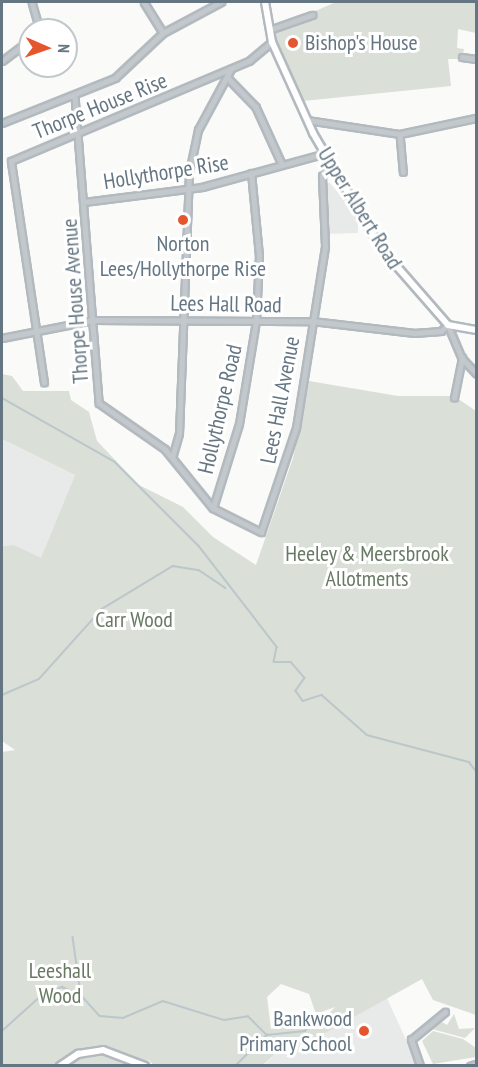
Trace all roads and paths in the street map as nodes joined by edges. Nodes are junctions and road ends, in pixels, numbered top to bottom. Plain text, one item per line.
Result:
1 (32, 2) edge
2 (144, 2) edge
3 (222, 2) edge
4 (265, 2) edge
5 (312, 15) dead end
6 (37, 18) edge
7 (269, 30) junction
8 (163, 33) junction
9 (272, 42) junction
10 (18, 49) edge
11 (462, 57) dead end
12 (477, 59) edge
13 (2, 61) edge
14 (231, 69) junction
15 (229, 79) junction
16 (75, 96) junction
17 (477, 118) edge
18 (307, 120) junction
19 (2, 123) edge
20 (400, 134) junction
21 (80, 135) junction
22 (323, 154) junction
23 (282, 164) junction
24 (330, 167) junction
25 (402, 172) dead end
26 (251, 173) junction
27 (189, 188) junction
28 (84, 202) junction
29 (180, 319) junction
30 (94, 320) junction
31 (256, 321) junction
32 (312, 321) junction
33 (447, 325) junction
34 (477, 330) edge
35 (37, 333) junction
36 (2, 338) edge
37 (462, 358) junction
38 (477, 373) edge
39 (44, 383) dead end
40 (454, 398) dead end
41 (172, 458) junction
42 (213, 508) junction
43 (261, 532) joint
44 (446, 1012) dead end
45 (477, 1064) edge
46 (60, 1065) edge
47 (146, 1065) edge
48 (420, 1065) edge
49 (470, 1065) edge

1 - 6 street
2 - 8 street
3 - 8 street
4 - 7 street, Upper Albert Road
5 - 7 street
7 - 9 street, Upper Albert Road
8 - 16 street
9 - 14 street, Thorpe House Rise
9 - 18 street, Upper Albert Road
10 - 13 street
11 - 12 street
14 - 15 street
14 - 21 street, Thorpe House Rise
15 - 23 street
15 - 27 street
16 - 19 street
16 - 21 street, Thorpe House Avenue
17 - 20 street
18 - 20 street
18 - 22 street, Upper Albert Road
20 - 25 street
21 - 28 street, Thorpe House Avenue
21 - 35 street, Thorpe House Rise
22 - 23 street, Hollythorpe Rise
22 - 24 street, Upper Albert Road
23 - 26 street, Hollythorpe Rise
24 - 32 street, Lees Hall Avenue
24 - 33 street, Upper Albert Road
26 - 27 street, Hollythorpe Rise
26 - 31 street, Hollythorpe Road
27 - 28 street, Hollythorpe Rise
27 - 29 street
28 - 30 street, Thorpe House Avenue
29 - 30 street, Lees Hall Road
29 - 31 street, Lees Hall Road
29 - 41 street
30 - 35 street, Lees Hall Road
30 - 41 street, Thorpe House Avenue
31 - 32 street, Lees Hall Road
31 - 42 street, Hollythorpe Road
32 - 33 street, Lees Hall Road
32 - 43 street, Lees Hall Avenue
33 - 34 street
33 - 37 street
35 - 36 street, Lees Hall Road
35 - 39 street, Thorpe House Rise
37 - 38 street
37 - 40 street
41 - 42 street, Thorpe House Avenue
42 - 43 street, Thorpe House Avenue
44 - 48 street
45 - 49 street
46 - 47 street

